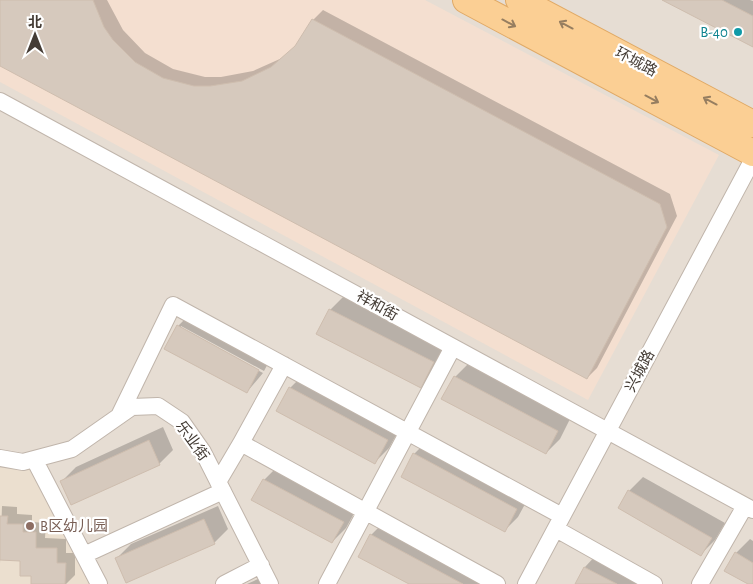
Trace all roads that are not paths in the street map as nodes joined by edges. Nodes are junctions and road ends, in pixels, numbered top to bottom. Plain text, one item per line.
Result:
1 (466, 0) edge
2 (519, 0) edge
3 (0, 101) edge
4 (753, 124) edge
5 (753, 153) edge
6 (753, 159) edge
7 (453, 347) junction
8 (284, 365) junction
9 (118, 416) junction
10 (608, 431) junction
11 (407, 432) junction
12 (241, 443) junction
13 (0, 458) edge
14 (34, 459) junction
15 (220, 486) junction
16 (749, 508) edge
17 (366, 511) junction
18 (559, 522) junction
19 (84, 555) junction
20 (261, 565) junction
21 (98, 584) edge
22 (224, 584) edge
23 (270, 584) edge
24 (327, 584) edge
25 (497, 584) edge
26 (526, 584) edge
27 (654, 584) edge
28 (700, 584) edge

1 -> 5 main road
4 -> 2 main road, 环城路
3 - 7 street, 祥和街
6 - 10 street, 兴城路
7 - 10 street, 祥和街
7 - 11 street
8 - 9 street
8 - 11 street
8 - 12 street
9 - 14 street, 乐业街
9 - 15 street, 乐业街
10 - 16 street, 祥和街
10 - 18 street, 兴城路
11 - 17 street
11 - 18 street
12 - 15 street
12 - 17 street
13 - 14 street, 乐业街
14 - 19 street
15 - 19 street
15 - 20 street, 乐业街
16 - 28 street
17 - 24 street
17 - 25 street
18 - 26 street, 兴城路
18 - 27 street
19 - 21 street
20 - 22 street
20 - 23 street, 乐业街

